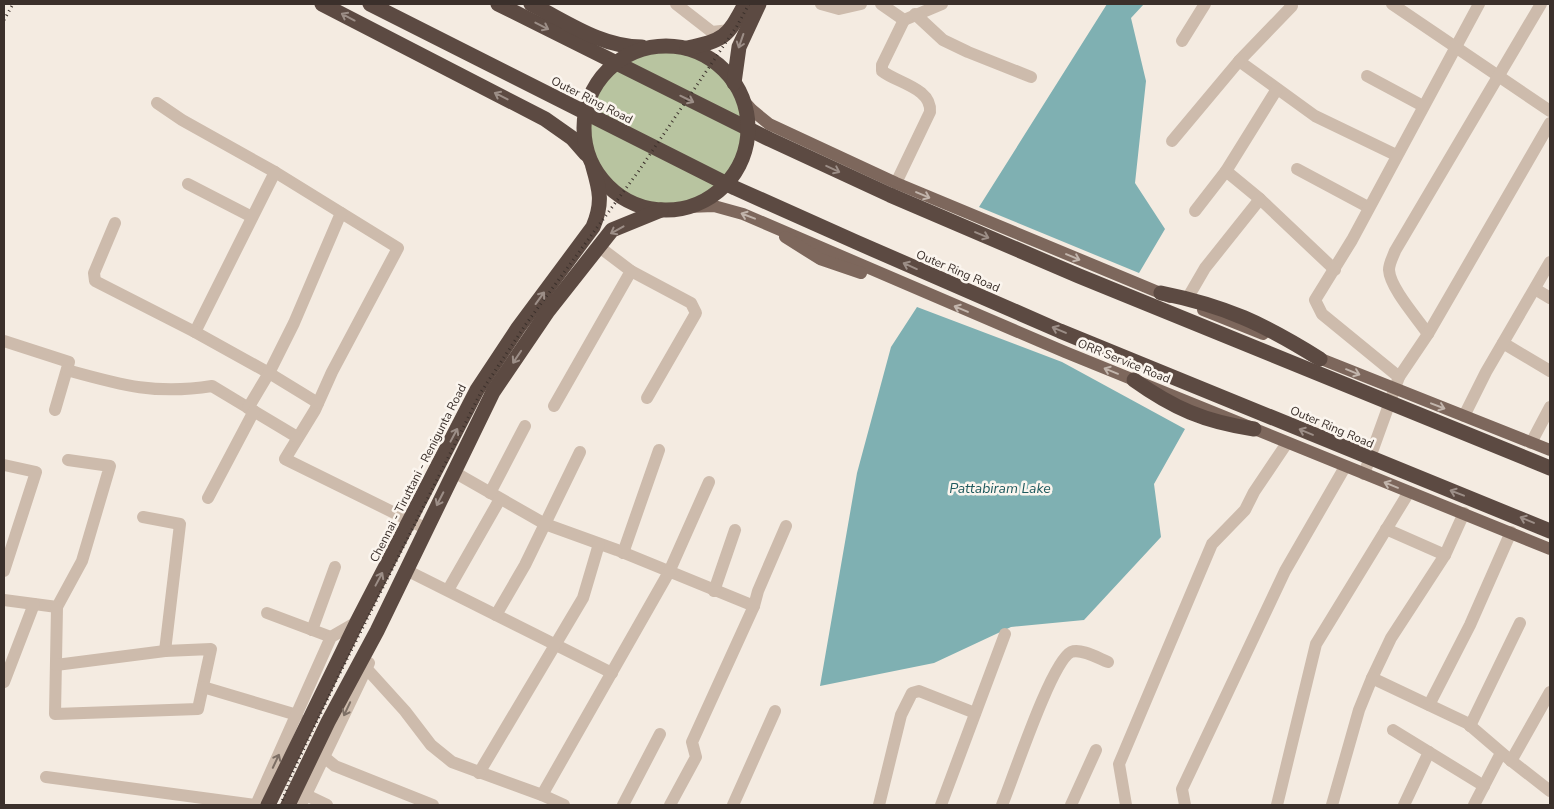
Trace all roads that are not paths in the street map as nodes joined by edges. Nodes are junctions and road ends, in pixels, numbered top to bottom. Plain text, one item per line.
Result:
1 (322, 4) edge
2 (370, 4) edge
3 (498, 4) edge
4 (531, 4) edge
5 (676, 4) edge
6 (745, 4) edge
7 (759, 4) edge
8 (821, 4) edge
9 (861, 4) edge
10 (881, 4) edge
11 (942, 4) edge
12 (1205, 4) edge
13 (1290, 4) edge
14 (1479, 4) edge
15 (1541, 4) edge
16 (1400, 6) edge
17 (910, 17) junction
18 (730, 30) junction
19 (1182, 40) dead end
20 (655, 46) junction
21 (686, 48) junction
22 (1455, 48) junction
23 (1239, 61) junction
24 (1367, 76) dead end
25 (1031, 77) dead end
26 (1498, 77) junction
27 (734, 82) junction
28 (1277, 89) junction
29 (742, 99) junction
30 (157, 103) dead end
31 (1423, 106) junction
32 (1550, 111) edge
33 (1550, 123) edge
34 (1172, 142) dead end
35 (1396, 155) junction
36 (592, 164) junction
37 (1297, 169) dead end
38 (1226, 171) junction
39 (275, 172) junction
40 (188, 184) dead end
41 (896, 184) junction
42 (1260, 199) junction
43 (687, 207) junction
44 (1368, 207) junction
45 (661, 210) junction
46 (1195, 211) dead end
47 (341, 213) junction
48 (252, 217) junction
49 (115, 223) dead end
50 (598, 246) junction
51 (1550, 262) edge
52 (1334, 270) junction
53 (631, 271) junction
54 (1535, 290) junction
55 (1161, 293) junction
56 (1550, 298) edge
57 (1188, 299) junction
58 (195, 332) junction
59 (1428, 334) junction
60 (4, 342) edge
61 (1503, 343) junction
62 (1320, 358) junction
63 (67, 370) junction
64 (1550, 372) edge
65 (269, 374) junction
66 (1134, 380) joint
67 (1396, 383) junction
68 (647, 398) dead end
69 (318, 403) junction
70 (554, 406) dead end
71 (1550, 407) edge
72 (251, 409) junction
73 (55, 410) dead end
74 (1464, 416) junction
75 (525, 426) dead end
76 (1254, 429) joint
77 (297, 438) junction
78 (1287, 443) junction
79 (1532, 443) junction
80 (659, 450) dead end
81 (1550, 450) edge
82 (580, 452) dead end
83 (68, 460) dead end
84 (4, 465) edge
85 (1345, 466) junction
86 (1550, 468) edge
87 (454, 472) junction
88 (1364, 474) junction
89 (709, 482) dead end
90 (1409, 492) junction
91 (495, 496) junction
92 (208, 498) dead end
93 (1464, 514) junction
94 (143, 517) dead end
95 (410, 521) junction
96 (545, 524) junction
97 (786, 526) dead end
98 (425, 528) junction
99 (1386, 529) junction
100 (735, 530) dead end
101 (1550, 531) edge
102 (1511, 532) junction
103 (599, 544) junction
104 (1550, 549) edge
105 (623, 552) junction
106 (1445, 555) junction
107 (335, 567) dead end
108 (406, 570) junction
109 (4, 571) edge
110 (669, 572) junction
111 (448, 590) junction
112 (714, 591) junction
113 (4, 600) edge
114 (34, 604) junction
115 (754, 606) junction
116 (57, 607) junction
117 (267, 613) dead end
118 (496, 615) junction
119 (356, 622) junction
120 (1520, 623) dead end
121 (312, 630) junction
122 (377, 631) junction
123 (1004, 634) dead end
124 (331, 638) junction
125 (556, 645) junction
126 (165, 651) junction
127 (1108, 662) dead end
128 (56, 665) junction
129 (366, 668) junction
130 (612, 673) junction
131 (1372, 678) junction
132 (4, 682) edge
133 (203, 687) junction
134 (1550, 692) edge
135 (1430, 705) junction
136 (775, 711) dead end
137 (975, 713) junction
138 (297, 715) junction
139 (1470, 726) junction
140 (1393, 730) dead end
141 (660, 734) dead end
142 (1096, 750) dead end
143 (1429, 752) junction
144 (324, 757) junction
145 (1506, 757) junction
146 (479, 773) junction
147 (46, 777) dead end
148 (1484, 786) junction
149 (1550, 790) edge
150 (542, 794) junction
151 (304, 800) edge
152 (255, 805) edge
153 (268, 805) edge
154 (288, 805) edge
155 (327, 805) edge
156 (433, 805) edge
157 (564, 805) edge
158 (623, 805) edge
159 (670, 805) edge
160 (733, 805) edge
161 (878, 805) edge
162 (940, 805) edge
163 (1002, 805) edge
164 (1071, 805) edge
165 (1126, 805) edge
166 (1185, 805) edge
167 (1277, 805) edge
168 (1332, 805) edge
169 (1404, 805) edge
170 (1474, 805) edge

36 -> 1 highway
101 -> 2 highway, Outer Ring Road
3 -> 86 highway
4 - 20 highway
5 - 18 street
6 - 18 highway, Chennai - Tiruttani - Renigunta Road
7 -> 27 highway
8 - 9 street
10 - 17 street
11 - 17 street
12 - 19 street
13 - 23 street
14 - 22 street
15 - 26 street
16 - 22 street
17 - 25 street
17 - 41 street
18 - 21 highway, Chennai - Tiruttani - Renigunta Road
20 - 21 highway, Chennai - Tiruttani - Renigunta Road
20 - 36 highway, Chennai - Tiruttani - Renigunta Road
21 - 27 highway, Chennai - Tiruttani - Renigunta Road
22 - 26 street
22 - 31 street
23 - 28 street
23 - 34 street
24 - 31 street
26 - 32 street
26 - 59 street
27 - 29 highway, Chennai - Tiruttani - Renigunta Road
28 - 35 street
28 - 38 street
29 - 41 main road
29 - 43 highway, Chennai - Tiruttani - Renigunta Road
30 - 39 street
31 - 35 street
33 - 59 street
35 - 44 street
36 - 45 highway, Chennai - Tiruttani - Renigunta Road
95 -> 36 highway, Chennai - Tiruttani - Renigunta Road
37 - 44 street
38 - 42 street
38 - 46 street
39 - 47 street
39 - 48 street
40 - 48 street
41 -> 55 main road
42 - 52 street
42 - 57 street
43 - 45 highway, Chennai - Tiruttani - Renigunta Road
66 -> 43 main road, ORR Service Road
44 - 52 street
45 -> 50 highway, Chennai - Tiruttani - Renigunta Road
47 - 65 street
47 - 69 street
48 - 58 street
49 - 58 street
50 - 53 street
50 -> 87 highway, Chennai - Tiruttani - Renigunta Road
51 - 54 street
52 - 67 street
53 - 68 street
53 - 70 street
54 - 56 street
54 - 61 street
55 - 57 highway
55 - 62 main road
57 - 62 highway
58 - 65 street
59 - 67 street
60 - 63 street
61 - 64 street
61 - 74 street
62 -> 67 main road
63 - 72 street
63 - 73 street
65 - 69 street
65 - 72 street
66 - 76 highway
67 -> 74 main road
67 - 88 street
69 - 77 street
71 - 79 street
72 - 77 street
72 - 92 street
74 - 79 main road
75 - 91 street
76 - 78 main road
77 - 95 street
78 - 85 main road
78 - 165 street
79 - 81 main road
80 - 105 street
82 - 96 street
83 - 116 street
84 - 109 street
85 - 88 main road
85 - 166 street
87 - 91 street
87 -> 98 highway, Chennai - Tiruttani - Renigunta Road
90 -> 88 main road
89 - 110 street
90 - 93 main road
90 - 99 street
91 - 96 street
91 - 111 street
93 - 102 main road
93 - 106 street
94 - 126 street
95 - 98 street
119 -> 95 highway, Chennai - Tiruttani - Renigunta Road
96 - 103 street
96 - 118 street
97 - 115 street
98 - 108 highway, Chennai - Tiruttani - Renigunta Road
99 - 106 street
99 - 167 street
100 - 112 street
102 - 104 main road
102 - 135 street
103 - 105 street
103 - 125 street
105 - 110 street
106 - 131 street
107 - 121 street
108 - 111 street
108 - 122 highway, Chennai - Tiruttani - Renigunta Road
110 - 112 street
110 - 130 street
111 - 118 street
112 - 115 street
113 - 114 street
114 - 116 street
114 - 132 street
115 - 159 street
116 - 128 street
117 - 121 street
118 - 125 street
119 - 124 street
119 - 153 highway, Chennai - Tiruttani - Renigunta Road
120 - 139 street
121 - 124 street
122 - 129 street
122 - 154 highway, Chennai - Tiruttani - Renigunta Road
123 - 137 street
124 - 138 street
125 - 130 street
125 - 146 street
126 - 128 street
126 - 133 street
127 - 163 street
128 - 133 street
129 -> 144 street
129 - 146 street
130 - 150 street
131 - 135 street
131 - 168 street
133 - 138 street
134 - 145 street
135 - 139 street
136 - 160 street
137 - 161 street
137 - 162 street
152 -> 138 street
139 - 145 street
140 - 143 street
141 - 158 street
142 - 164 street
143 - 148 street
143 - 169 street
144 - 151 street
144 - 156 street
145 - 148 street
145 - 149 street
146 - 150 street
147 - 152 street
148 - 170 street
150 - 157 street
151 - 155 street

